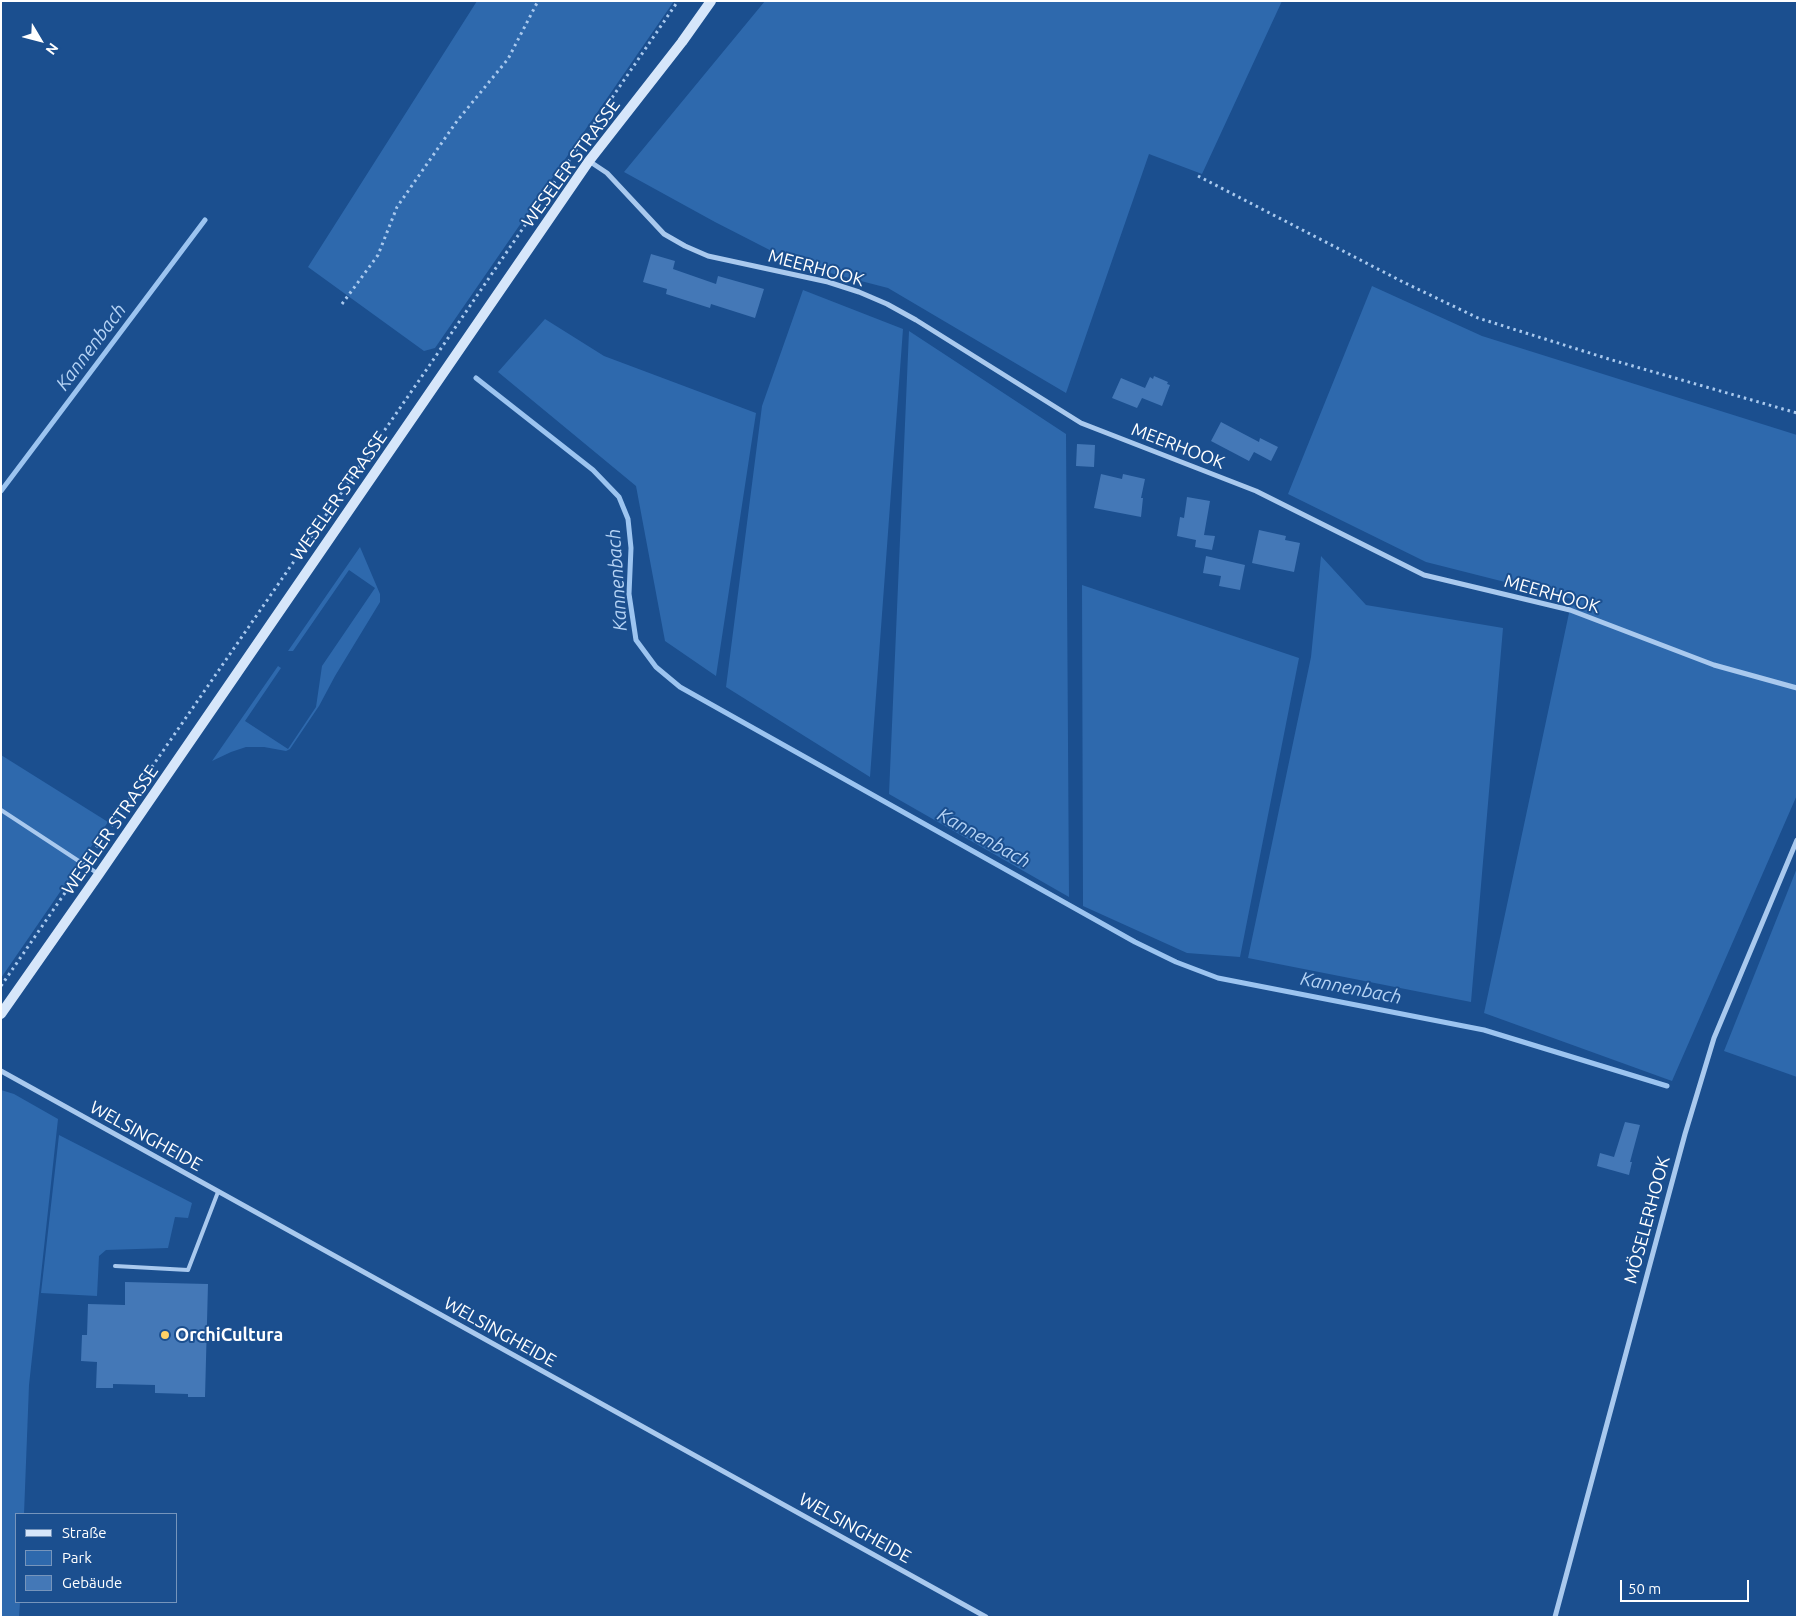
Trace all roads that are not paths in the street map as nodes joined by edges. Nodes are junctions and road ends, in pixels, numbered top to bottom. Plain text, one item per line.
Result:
1 (711, 1) edge
2 (589, 161) junction
3 (1797, 688) edge
4 (1, 810) edge
5 (1797, 840) edge
6 (99, 874) junction
7 (1, 1014) edge
8 (1, 1071) edge
9 (218, 1192) junction
10 (115, 1266) dead end
11 (986, 1617) edge
12 (1555, 1617) edge

1 - 2 main road, WESELER STRASSE
2 - 3 street, MEERHOOK
2 - 6 main road, WESELER STRASSE
4 - 6 lane
5 - 12 street, MÖSELERHOOK
6 - 7 main road, WESELER STRASSE
8 - 9 street, WELSINGHEIDE
9 - 10 lane
9 - 11 street, WELSINGHEIDE

